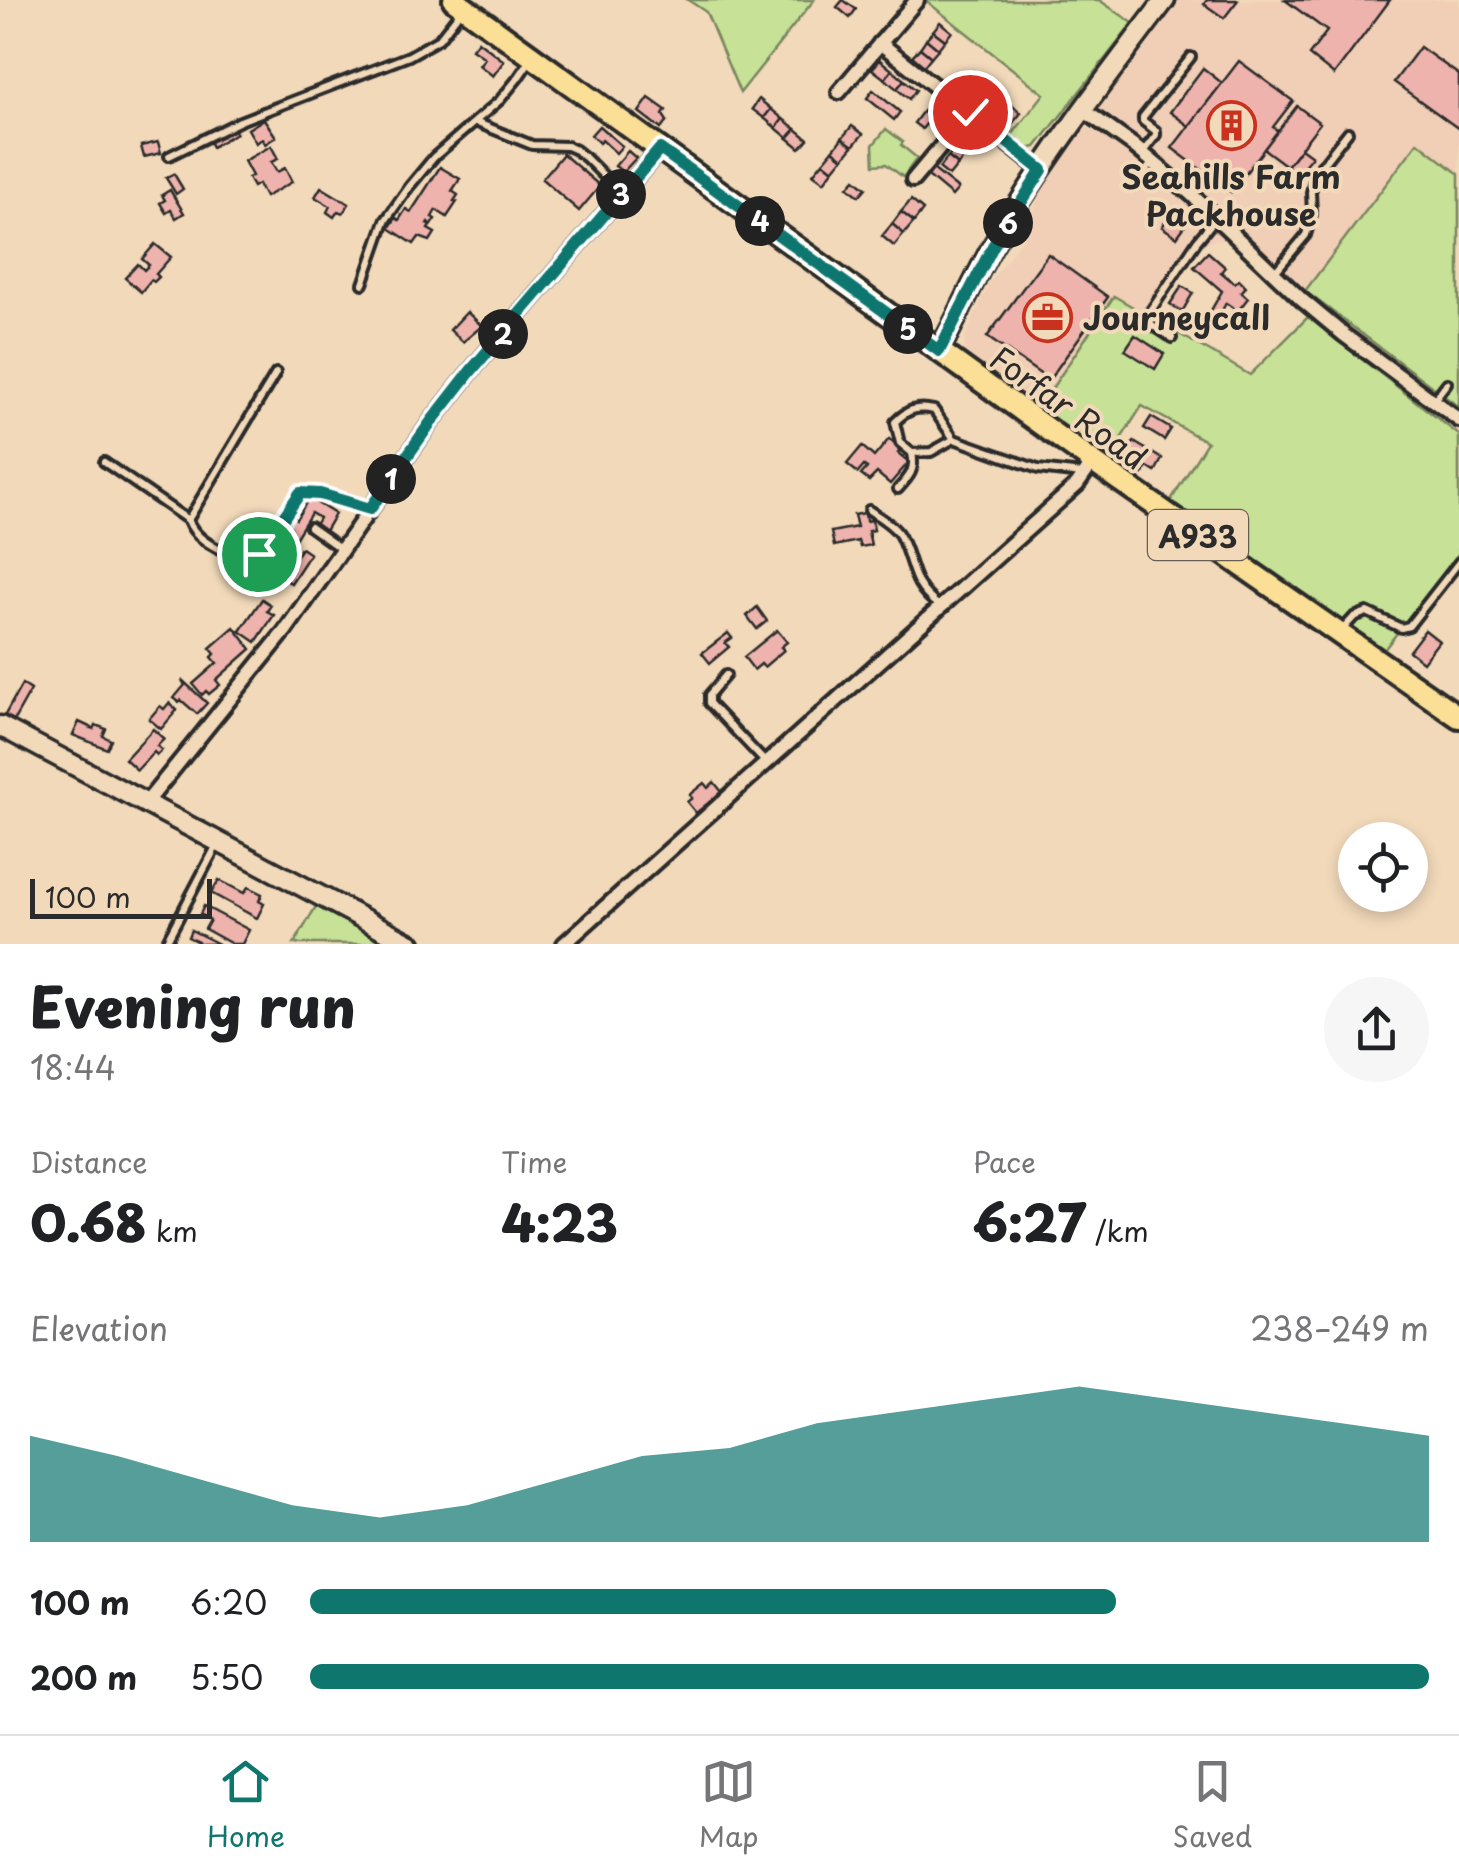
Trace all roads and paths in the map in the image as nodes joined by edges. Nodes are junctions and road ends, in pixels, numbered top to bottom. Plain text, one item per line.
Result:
1 (918, 0) edge
2 (1165, 0) edge
3 (459, 4) edge
4 (880, 42) junction
5 (1192, 57) dead end
6 (532, 58) junction
7 (838, 92) dead end
8 (1082, 109) junction
9 (970, 112) junction
10 (474, 122) junction
11 (1348, 132) dead end
12 (660, 149) junction
13 (169, 156) dead end
14 (1148, 158) junction
15 (1042, 170) junction
16 (913, 180) dead end
17 (1134, 186) dead end
18 (622, 194) junction
19 (1216, 218) junction
20 (1274, 274) junction
21 (363, 284) dead end
22 (1172, 338) dead end
23 (939, 351) junction
24 (276, 373) dead end
25 (1447, 383) dead end
26 (1433, 400) junction
27 (1459, 420) edge
28 (954, 440) junction
29 (912, 453) junction
30 (104, 462) dead end
31 (1088, 468) junction
32 (898, 489) dead end
33 (370, 509) junction
34 (869, 510) dead end
35 (188, 520) junction
36 (310, 527) dead end
37 (342, 550) junction
38 (1459, 562) edge
39 (940, 607) junction
40 (1339, 634) junction
41 (726, 675) dead end
42 (1459, 717) edge
43 (0, 726) edge
44 (766, 764) junction
45 (146, 804) junction
46 (218, 842) junction
47 (166, 944) edge
48 (411, 944) edge
49 (564, 944) edge

1 - 4 street
2 - 8 street
3 - 6 main road, Forfar Road / A933
3 - 13 lane
4 - 7 street
4 - 9 street
5 - 14 lane
6 - 10 lane
6 - 12 main road, Forfar Road / A933
8 - 14 street
8 - 15 street
9 - 15 street
9 - 16 street
10 - 18 lane
10 - 21 lane
11 - 20 lane
12 - 18 street
12 - 23 main road, Forfar Road / A933
14 - 17 lane
14 - 19 street
15 - 23 street
18 - 33 street
19 - 20 street
19 - 22 lane
20 - 26 street
23 - 31 main road, Forfar Road / A933
24 - 35 lane
25 - 26 lane
26 - 27 street
28 - 29 lane
28 - 29 lane
28 - 31 lane
29 - 32 lane
30 - 35 lane
31 - 39 street
31 - 40 main road, Forfar Road / A933
33 - 35 lane
33 - 37 street
34 - 39 lane
36 - 37 lane
37 - 45 street
38 - 40 lane
39 - 44 street
40 - 42 main road, Forfar Road / A933
41 - 44 lane
43 - 45 street
44 - 49 street
45 - 46 street
46 - 47 lane
46 - 48 street

